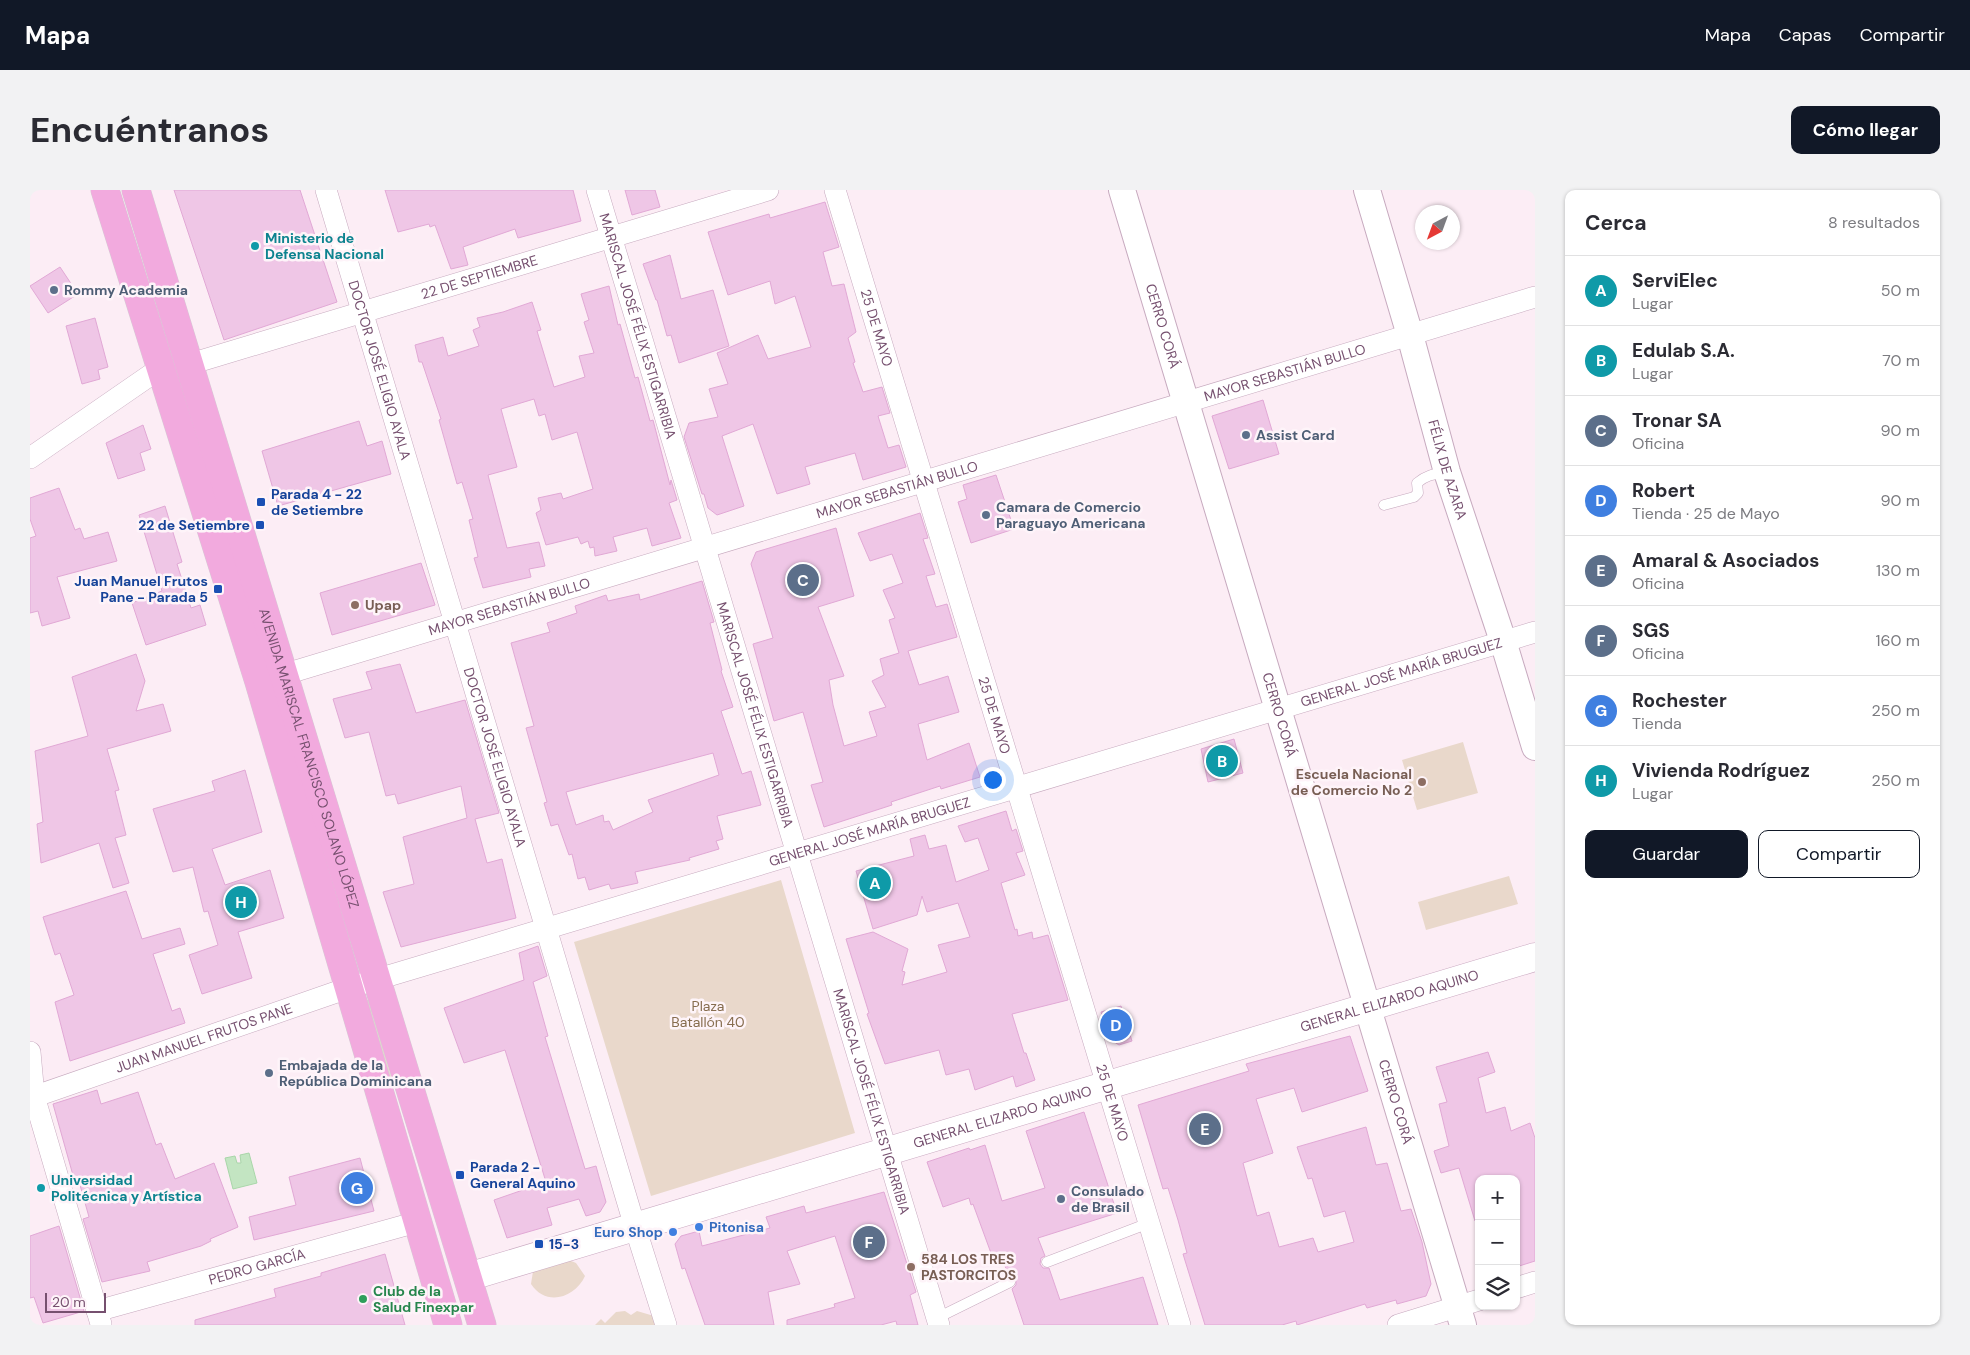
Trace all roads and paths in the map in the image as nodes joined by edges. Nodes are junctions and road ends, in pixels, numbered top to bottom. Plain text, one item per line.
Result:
1 (105, 190) edge
2 (136, 190) edge
3 (326, 190) edge
4 (597, 190) edge
5 (768, 190) edge
6 (835, 190) edge
7 (1122, 190) edge
8 (1367, 190) edge
9 (610, 238) junction
10 (1535, 297) edge
11 (362, 312) junction
12 (1410, 335) junction
13 (190, 364) junction
14 (162, 367) junction
15 (1186, 402) junction
16 (30, 458) edge
17 (1447, 472) junction
18 (924, 482) junction
19 (1384, 505) dead end
20 (705, 548) junction
21 (455, 624) junction
22 (1535, 632) edge
23 (1503, 641) junction
24 (285, 675) junction
25 (259, 682) junction
26 (1278, 709) junction
27 (1535, 747) edge
28 (288, 782) junction
29 (1017, 787) junction
30 (797, 853) junction
31 (546, 929) junction
32 (1535, 957) edge
33 (378, 980) junction
34 (348, 988) junction
35 (1368, 1008) junction
36 (30, 1052) edge
37 (1108, 1086) junction
38 (32, 1097) edge
39 (888, 1152) junction
40 (417, 1222) junction
41 (1149, 1223) junction
42 (635, 1227) junction
43 (1047, 1262) dead end
44 (468, 1277) junction
45 (1010, 1282) dead end
46 (1535, 1282) edge
47 (1520, 1287) edge
48 (1466, 1311) edge
49 (99, 1318) edge
50 (938, 1322) edge
51 (448, 1325) edge
52 (482, 1325) edge
53 (666, 1325) edge
54 (1180, 1325) edge
55 (1398, 1325) edge

1 - 14 highway, AVENIDA MARISCAL FRANCISCO SOLANO LÓPEZ
2 - 13 highway, AVENIDA MARISCAL FRANCISCO SOLANO LÓPEZ
3 - 11 street, DOCTOR JOSÉ ELIGIO AYALA
4 - 9 street, MARISCAL JOSÉ FÉLIX ESTIGARRIBIA
5 - 9 street, 22 DE SEPTIEMBRE
6 - 18 street, 25 DE MAYO
7 - 15 street, CERRO CORÁ
8 - 12 street, FÉLIX DE AZARA
9 - 11 street, 22 DE SEPTIEMBRE
9 - 20 street, MARISCAL JOSÉ FÉLIX ESTIGARRIBIA
10 - 12 street, MAYOR SEBASTIÁN BULLO
11 - 13 street, 22 DE SEPTIEMBRE
11 - 21 street, DOCTOR JOSÉ ELIGIO AYALA
12 - 15 street, MAYOR SEBASTIÁN BULLO
12 - 17 street, FÉLIX DE AZARA
13 - 24 highway, AVENIDA MARISCAL FRANCISCO SOLANO LÓPEZ
14 - 16 street
14 - 25 highway, AVENIDA MARISCAL FRANCISCO SOLANO LÓPEZ
15 - 18 street, MAYOR SEBASTIÁN BULLO
15 - 26 street, CERRO CORÁ
17 - 19 lane
17 - 23 street, FÉLIX DE AZARA
18 - 20 street, MAYOR SEBASTIÁN BULLO
18 - 29 street, 25 DE MAYO
20 - 21 street, MAYOR SEBASTIÁN BULLO
20 - 30 street, MARISCAL JOSÉ FÉLIX ESTIGARRIBIA
21 - 24 street, MAYOR SEBASTIÁN BULLO
21 - 31 street, DOCTOR JOSÉ ELIGIO AYALA
22 - 23 street, GENERAL JOSÉ MARÍA BRUGUEZ
23 - 26 street, GENERAL JOSÉ MARÍA BRUGUEZ
23 - 27 street, FÉLIX DE AZARA
24 - 25 street, MAYOR SEBASTIÁN BULLO
24 - 33 highway, AVENIDA MARISCAL FRANCISCO SOLANO LÓPEZ
25 - 28 highway, AVENIDA MARISCAL FRANCISCO SOLANO LÓPEZ
26 - 29 street, GENERAL JOSÉ MARÍA BRUGUEZ
26 - 35 street, CERRO CORÁ
28 - 33 highway
28 - 34 highway, AVENIDA MARISCAL FRANCISCO SOLANO LÓPEZ
29 - 30 street, GENERAL JOSÉ MARÍA BRUGUEZ
29 - 37 street, 25 DE MAYO
30 - 31 street, GENERAL JOSÉ MARÍA BRUGUEZ
30 - 39 street, MARISCAL JOSÉ FÉLIX ESTIGARRIBIA
31 - 33 street, GENERAL JOSÉ MARÍA BRUGUEZ
31 - 42 street, DOCTOR JOSÉ ELIGIO AYALA
32 - 35 main road, GENERAL ELIZARDO AQUINO
33 - 34 street, JUAN MANUEL FRUTOS PANE
33 - 44 highway, AVENIDA MARISCAL FRANCISCO SOLANO LÓPEZ
34 - 38 street, JUAN MANUEL FRUTOS PANE
34 - 40 highway, AVENIDA MARISCAL FRANCISCO SOLANO LÓPEZ
35 - 37 main road, GENERAL ELIZARDO AQUINO
35 - 48 street, CERRO CORÁ
36 - 38 street
37 - 39 main road, GENERAL ELIZARDO AQUINO
37 - 41 street, 25 DE MAYO
38 - 49 street
39 - 42 main road, GENERAL ELIZARDO AQUINO
39 - 50 street, MARISCAL JOSÉ FÉLIX ESTIGARRIBIA
40 - 49 street, PEDRO GARCÍA
40 - 51 highway, AVENIDA MARISCAL FRANCISCO SOLANO LÓPEZ
41 - 43 lane
41 - 54 street, 25 DE MAYO
42 - 44 main road, GENERAL ELIZARDO AQUINO
42 - 53 street, DOCTOR JOSÉ ELIGIO AYALA
44 - 52 highway, AVENIDA MARISCAL FRANCISCO SOLANO LÓPEZ
45 - 50 lane
46 - 47 street
48 - 55 street

